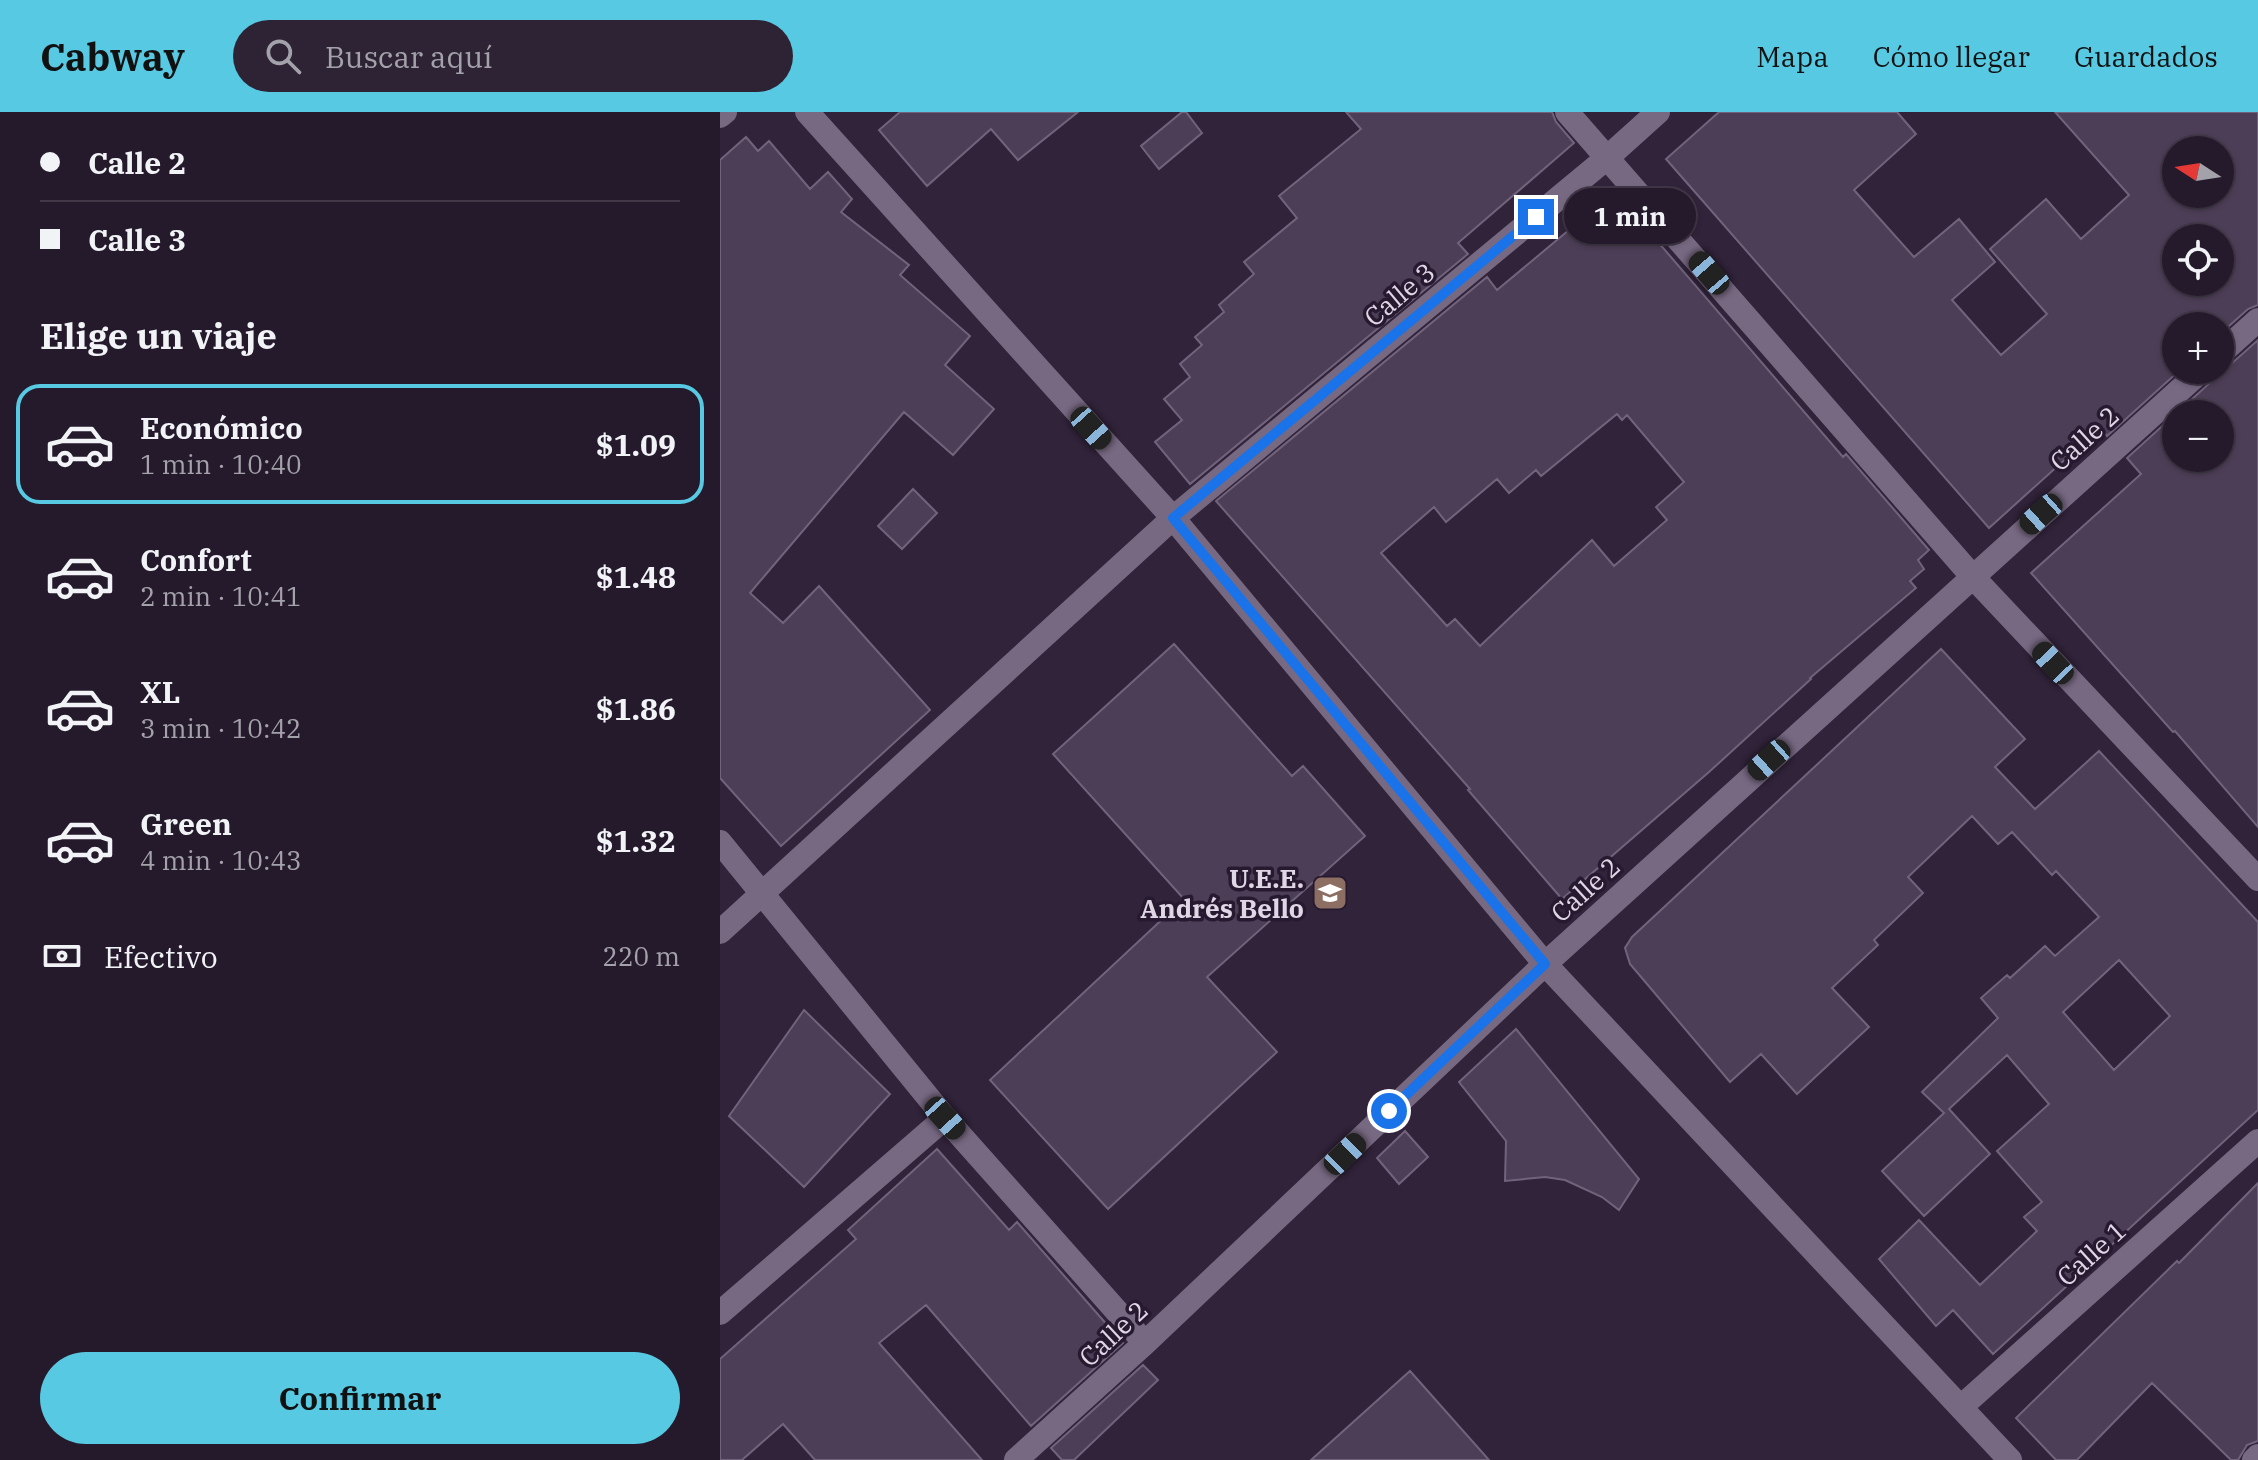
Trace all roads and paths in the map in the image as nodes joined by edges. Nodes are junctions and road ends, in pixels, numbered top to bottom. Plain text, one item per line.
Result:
1 (725, 112) edge
2 (807, 112) edge
3 (1567, 112) edge
4 (1658, 112) edge
5 (720, 116) edge
6 (1608, 157) junction
7 (2258, 320) edge
8 (2234, 341) edge
9 (2186, 384) edge
10 (1173, 518) junction
11 (1972, 576) junction
12 (720, 842) edge
13 (2258, 879) edge
14 (764, 894) junction
15 (720, 932) edge
16 (1545, 964) junction
17 (945, 1118) junction
18 (2258, 1141) edge
19 (720, 1313) edge
20 (1145, 1343) junction
21 (1962, 1406) junction
22 (1016, 1460) edge
23 (2010, 1460) edge

1 - 5 street
2 - 10 street
3 - 6 street
4 - 6 street, Calle 3
6 - 10 street, Calle 3
6 - 11 street
7 - 8 street
9 - 11 street, Calle 2
10 - 14 street, Calle 3
10 - 16 street
11 - 13 street
11 - 16 street, Calle 2
12 - 14 street
14 - 15 street, Calle 3
14 - 17 street
16 - 20 street, Calle 2
16 - 21 street
17 - 19 street
17 - 20 street
18 - 21 street, Calle 1
20 - 22 street, Calle 2
21 - 23 street

